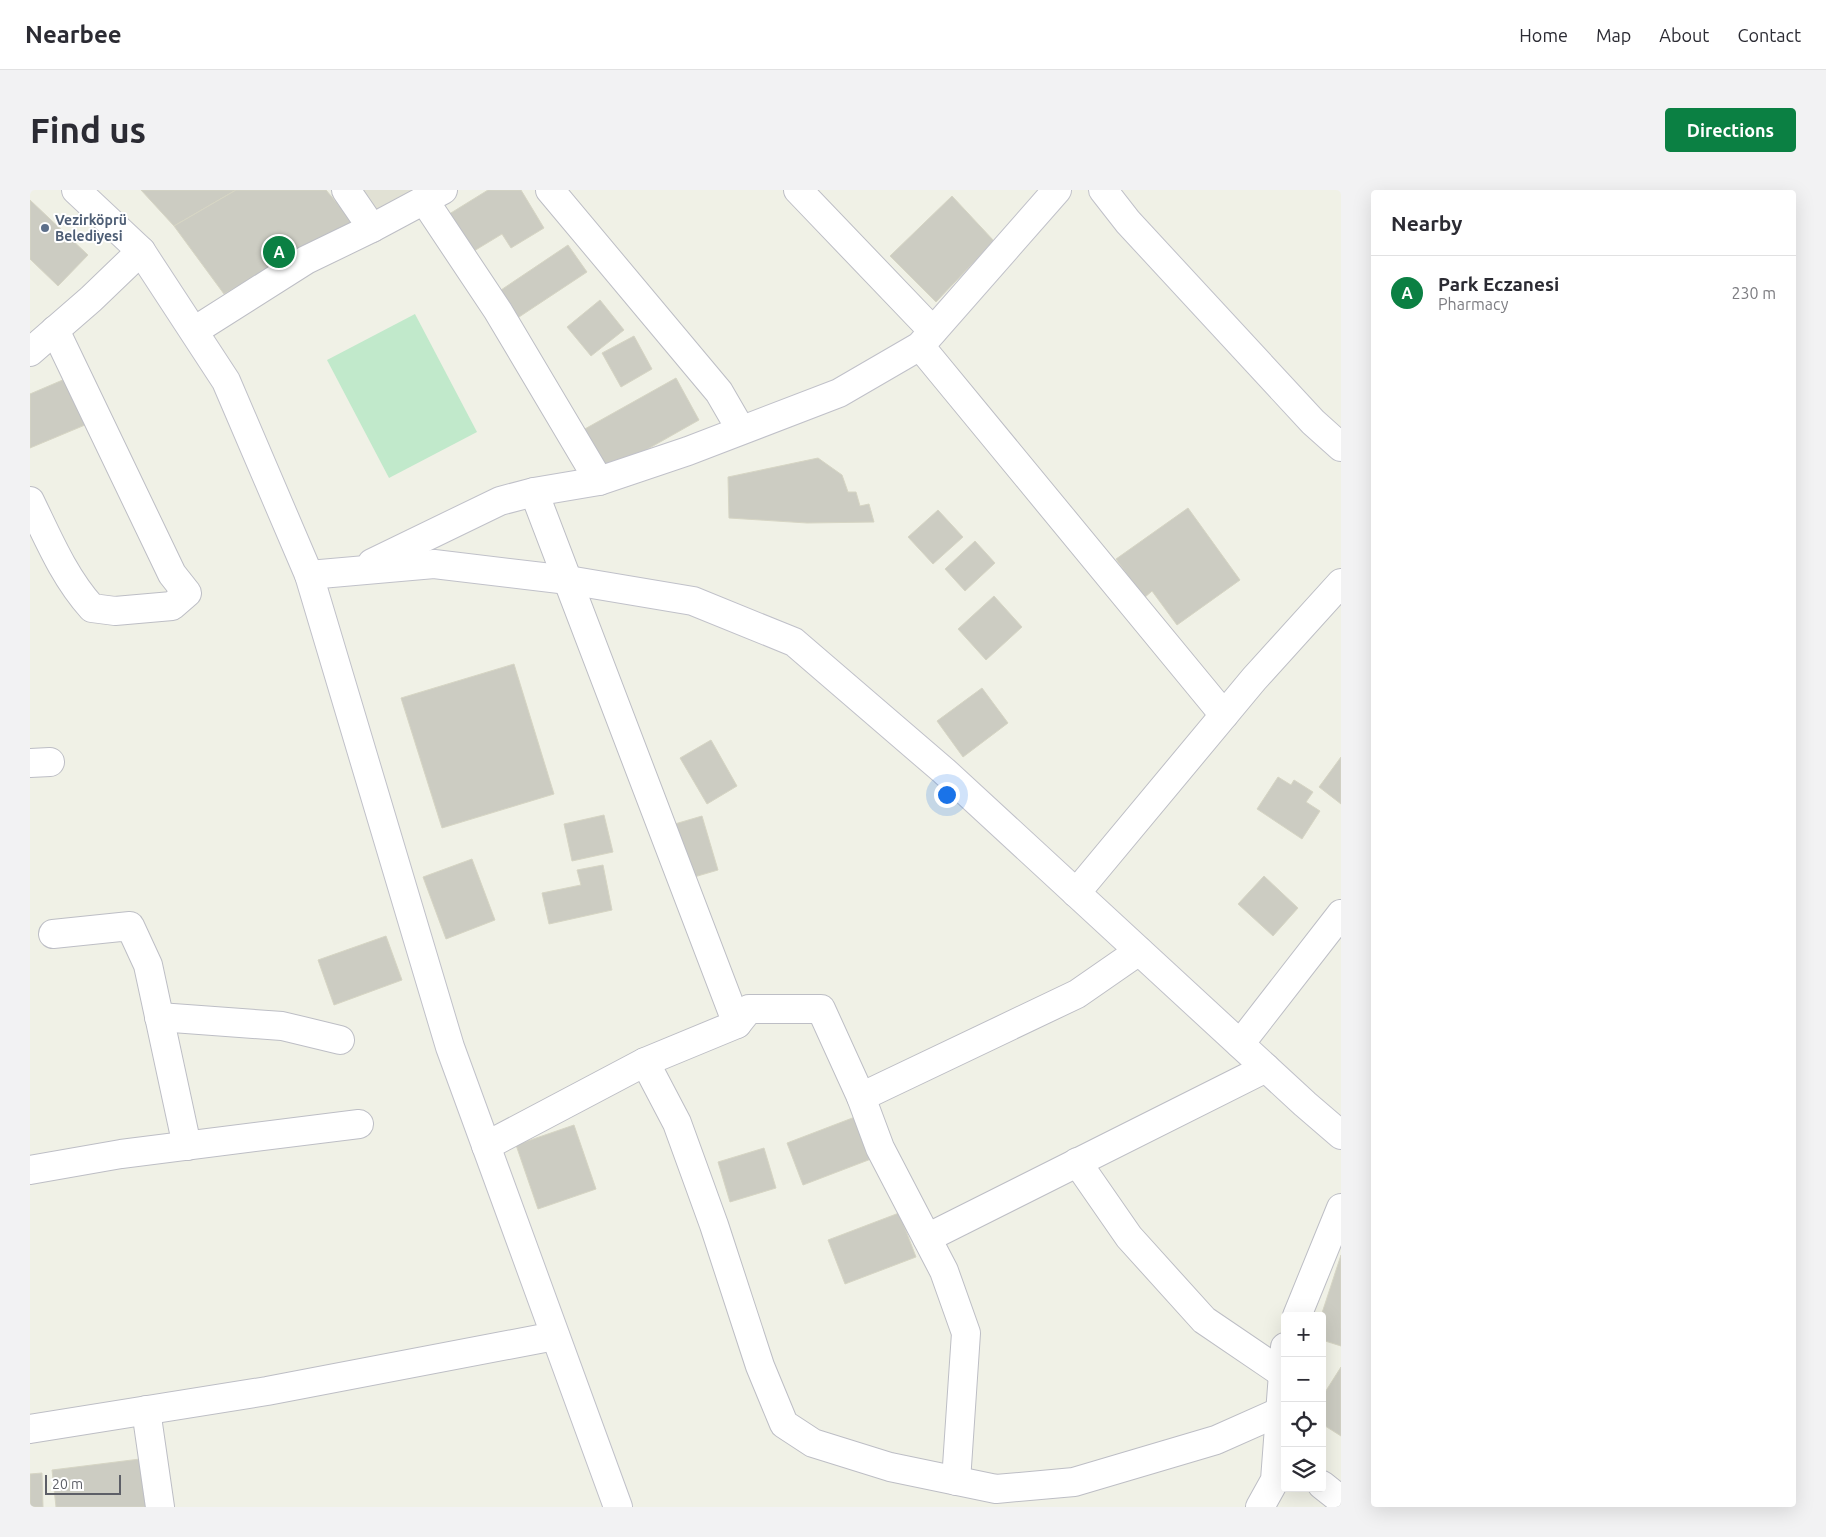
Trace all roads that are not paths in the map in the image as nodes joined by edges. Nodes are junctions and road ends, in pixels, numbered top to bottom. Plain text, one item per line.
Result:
1 (76, 190) edge
2 (346, 190) edge
3 (550, 190) edge
4 (798, 190) edge
5 (1057, 190) edge
6 (1103, 190) edge
7 (434, 195) edge
8 (372, 228) junction
9 (141, 251) junction
10 (56, 330) junction
11 (194, 331) junction
12 (926, 338) junction
13 (30, 352) edge
14 (741, 430) junction
15 (1341, 447) edge
16 (599, 481) junction
17 (534, 492) junction
18 (30, 501) edge
19 (356, 571) junction
20 (309, 575) junction
21 (568, 580) junction
22 (1341, 583) edge
23 (1224, 715) junction
24 (1076, 892) junction
25 (1341, 914) edge
26 (53, 934) dead end
27 (1139, 951) junction
28 (159, 1017) junction
29 (737, 1024) junction
30 (340, 1040) dead end
31 (1240, 1044) junction
32 (645, 1062) junction
33 (1266, 1068) junction
34 (861, 1097) junction
35 (359, 1124) dead end
36 (1341, 1135) edge
37 (188, 1146) junction
38 (486, 1146) junction
39 (1077, 1162) junction
40 (30, 1170) edge
41 (1341, 1208) edge
42 (927, 1238) junction
43 (1299, 1312) edge
44 (555, 1336) junction
45 (1281, 1359) edge
46 (1281, 1386) edge
47 (146, 1410) junction
48 (1279, 1412) junction
49 (30, 1429) edge
50 (1281, 1451) edge
51 (956, 1481) junction
52 (1326, 1488) edge
53 (1341, 1500) edge
54 (160, 1507) edge
55 (618, 1507) edge
56 (1260, 1507) edge

1 - 9 street
2 - 8 street
3 - 14 street
4 - 12 street
5 - 12 street
6 - 15 street
7 - 8 street
7 - 16 street
8 - 11 street
9 - 10 street
9 - 11 street
10 - 13 street
10 - 18 street
11 - 20 street
12 - 14 street
12 - 23 street
14 - 16 street
16 - 17 street
17 - 19 street
17 - 21 street
19 - 20 street
19 - 21 street
20 - 38 street
21 - 24 street
21 - 29 street
22 - 23 street
23 - 24 street
24 - 27 street
25 - 31 street
26 - 28 street
27 - 31 street
27 - 34 street
28 - 30 street
28 - 37 street
29 - 32 street
29 - 34 street
31 - 33 street
32 - 38 street
32 - 51 street
33 - 36 street
33 - 39 street
34 - 42 street
35 - 37 street
37 - 40 street
38 - 44 street
39 - 42 street
39 - 45 street
41 - 43 street
42 - 51 street
44 - 47 street
44 - 55 street
46 - 48 street
47 - 49 street
47 - 54 street
48 - 50 street
48 - 51 street
50 - 56 street
52 - 53 street

